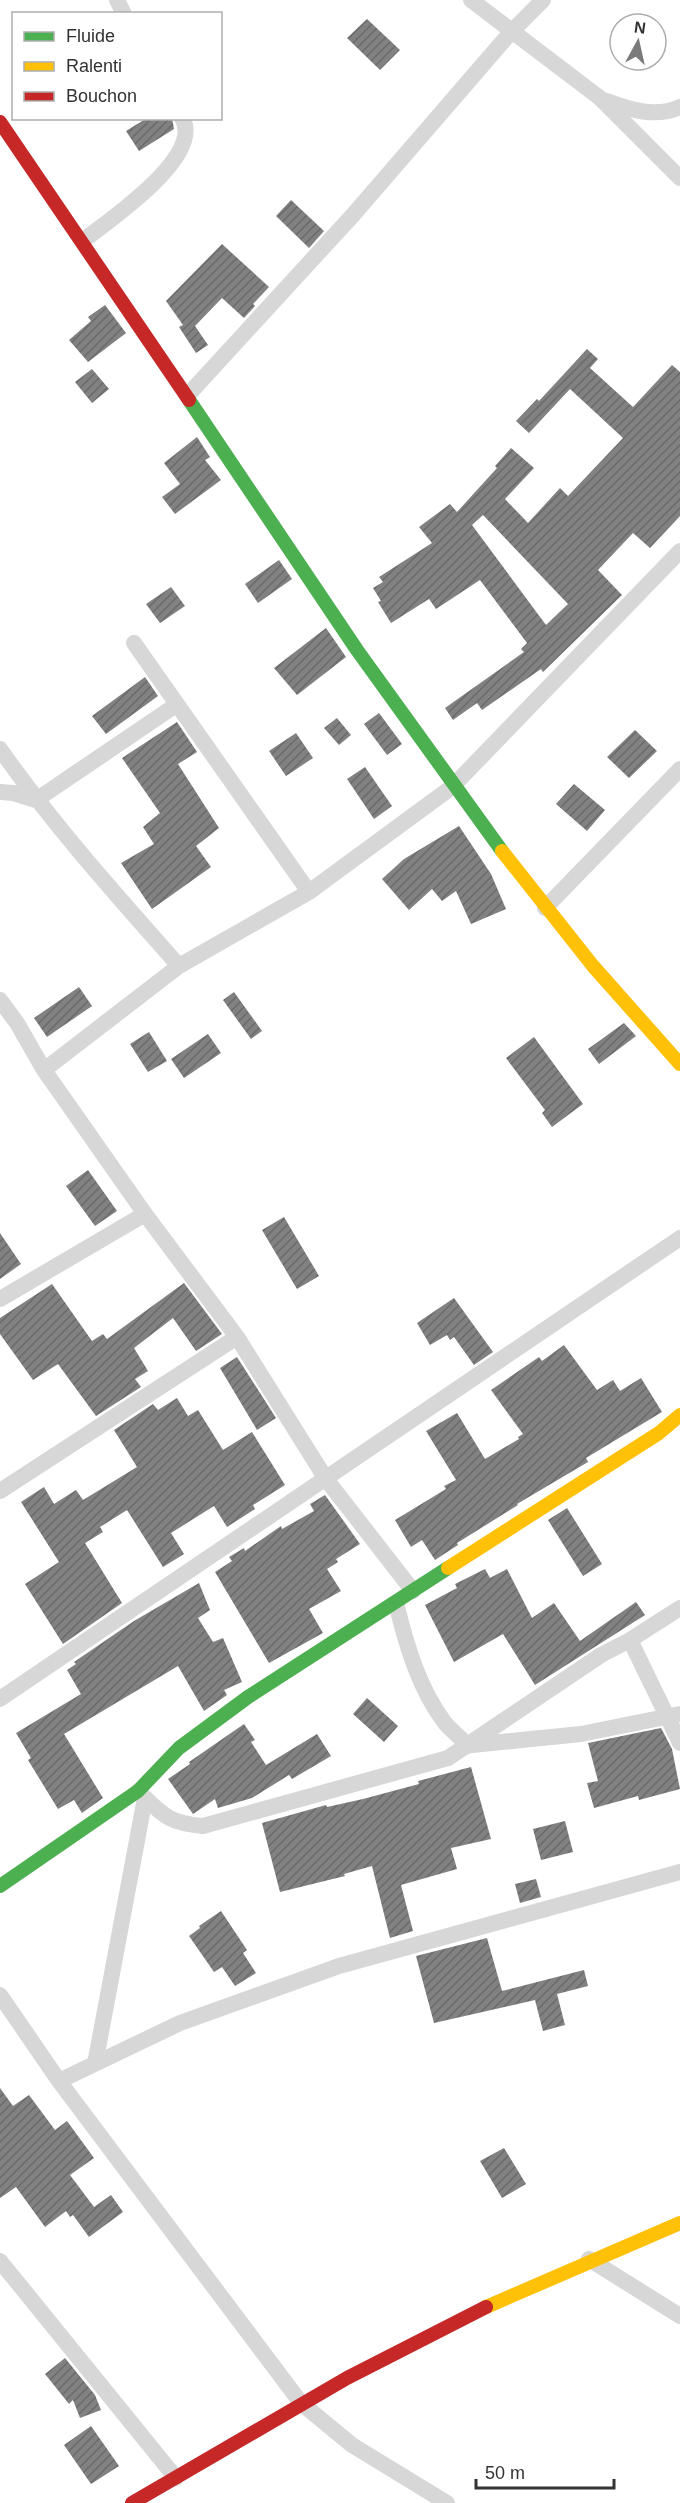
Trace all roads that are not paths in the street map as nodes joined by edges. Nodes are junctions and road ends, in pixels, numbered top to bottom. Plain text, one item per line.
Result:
1 (471, 0) edge
2 (543, 0) edge
3 (511, 32) junction
4 (600, 98) junction
5 (680, 106) edge
6 (183, 120) edge
7 (0, 122) edge
8 (680, 178) edge
9 (84, 240) junction
10 (187, 396) junction
11 (680, 551) edge
12 (134, 644) dead end
13 (176, 705) junction
14 (0, 749) edge
15 (680, 769) edge
16 (452, 787) junction
17 (0, 792) edge
18 (36, 800) junction
19 (309, 892) junction
20 (545, 908) junction
21 (179, 966) junction
22 (0, 1000) edge
23 (680, 1064) edge
24 (44, 1070) junction
25 (145, 1214) junction
26 (680, 1238) edge
27 (0, 1299) edge
28 (237, 1337) junction
29 (680, 1415) edge
30 (326, 1479) junction
31 (0, 1491) edge
32 (413, 1591) junction
33 (396, 1603) junction
34 (680, 1608) edge
35 (630, 1640) junction
36 (0, 1699) edge
37 (674, 1715) edge
38 (680, 1743) edge
39 (468, 1746) junction
40 (141, 1795) junction
41 (680, 1872) edge
42 (0, 1886) edge
43 (0, 1995) edge
44 (95, 2064) junction
45 (59, 2081) junction
46 (680, 2223) edge
47 (589, 2259) junction
48 (0, 2261) edge
49 (680, 2316) edge
50 (301, 2403) junction
51 (176, 2478) junction
52 (132, 2503) edge
53 (447, 2503) edge

1 - 3 street
2 - 3 street
3 - 4 street
3 - 10 street
4 - 5 street
4 - 8 street
6 - 9 street
7 - 9 street
9 - 10 street
10 - 16 street
11 - 16 street
12 - 13 street
13 - 18 street
13 - 19 street
14 - 18 street
15 - 20 street
16 - 19 street
16 - 20 street
17 - 18 street
18 - 21 street
19 - 21 street
20 - 23 street
21 - 24 street
22 - 24 street
24 - 25 street
25 - 27 street
25 - 28 street
26 - 30 street
28 - 30 street
28 - 31 street
29 - 32 street
30 - 32 street
30 - 36 street
32 - 33 street
33 - 39 street
33 - 40 street
34 - 35 street
35 - 37 street
35 - 39 street
37 - 38 street
37 - 39 street
39 - 40 street
40 - 42 street
40 - 44 street
41 - 44 street
43 - 45 street
44 - 45 street
45 - 50 street
46 - 47 street
47 - 49 street
47 - 50 street
48 - 51 street
50 - 51 street
50 - 53 street
51 - 52 street

